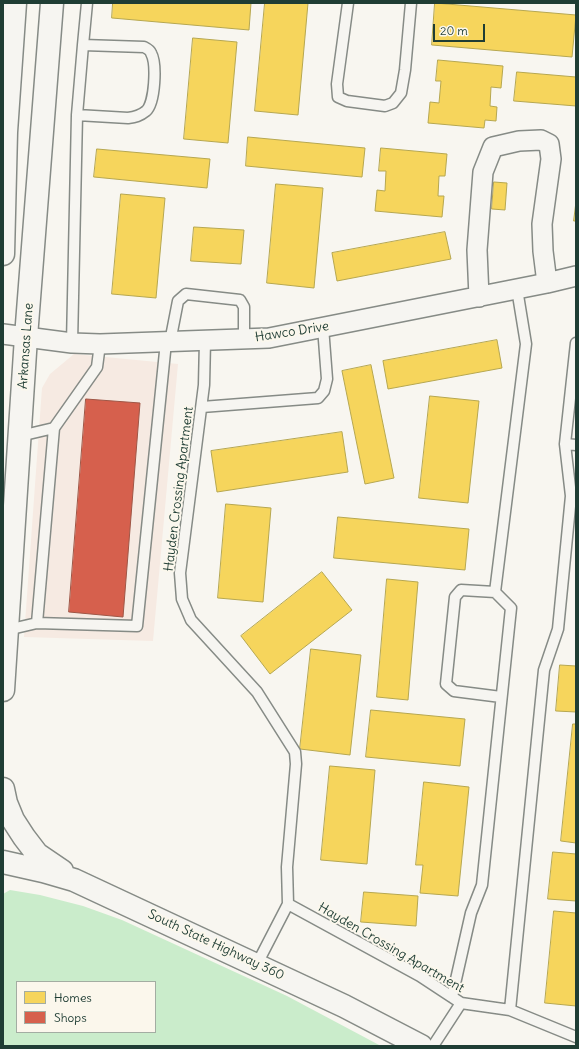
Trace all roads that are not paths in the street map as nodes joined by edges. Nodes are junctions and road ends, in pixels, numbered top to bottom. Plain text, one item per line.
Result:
1 (15, 3) edge
2 (52, 3) edge
3 (88, 3) edge
4 (348, 3) edge
5 (411, 3) edge
6 (83, 45) junction
7 (77, 115) junction
8 (4, 132) edge
9 (3, 254) edge
10 (576, 276) edge
11 (547, 284) junction
12 (517, 289) junction
13 (478, 297) junction
14 (323, 327) junction
15 (3, 334) edge
16 (26, 337) junction
17 (244, 339) junction
18 (205, 341) junction
19 (168, 342) junction
20 (72, 343) junction
21 (576, 343) edge
22 (100, 344) junction
23 (574, 387) edge
24 (202, 408) junction
25 (54, 428) junction
26 (20, 436) junction
27 (565, 444) junction
28 (576, 445) edge
29 (496, 592) junction
30 (37, 622) junction
31 (7, 630) junction
32 (3, 690) edge
33 (501, 697) junction
34 (3, 789) edge
35 (3, 862) edge
36 (74, 880) junction
37 (288, 904) junction
38 (257, 964) junction
39 (452, 997) junction
40 (461, 1003) junction
41 (510, 1010) junction
42 (576, 1037) edge
43 (421, 1046) edge
44 (433, 1046) edge

1 - 8 main road
2 - 16 main road, Arkansas Lane
3 - 6 lane
4 - 5 lane
6 - 7 lane
6 - 7 lane
7 - 20 lane
8 - 9 main road
10 - 11 street, Hawco Drive
11 - 12 street, Hawco Drive
11 - 13 street
12 - 13 street, Hawco Drive
12 - 29 lane
13 - 14 street, Hawco Drive
14 - 17 street, Hawco Drive
14 - 24 lane
15 - 16 street, Hawco Drive
16 - 20 street, Hawco Drive
16 - 26 main road, Arkansas Lane
17 - 18 street, Hawco Drive
17 - 19 lane
18 - 19 street, Hawco Drive
18 - 24 lane, Hayden Crossing Apartment
19 - 22 street, Hawco Drive
19 - 30 lane
20 - 22 street, Hawco Drive
21 - 23 lane
22 - 25 lane
23 - 27 lane
24 - 37 lane, Hayden Crossing Apartment
25 - 26 lane
25 - 30 lane
26 - 31 main road, Arkansas Lane
27 - 28 lane
27 - 41 lane
29 - 33 lane
29 - 33 lane
30 - 31 lane
31 - 32 main road, Arkansas Lane
33 - 39 lane
34 - 36 main road
35 - 36 main road, South State Highway 360
36 - 38 main road, South State Highway 360
37 - 38 lane
37 - 39 lane, Hayden Crossing Apartment
38 - 43 main road, South State Highway 360
39 - 40 lane, Hayden Crossing Apartment
40 - 41 lane, Hayden Crossing Apartment
40 - 44 lane
41 - 42 lane, Hayden Crossing Apartment

